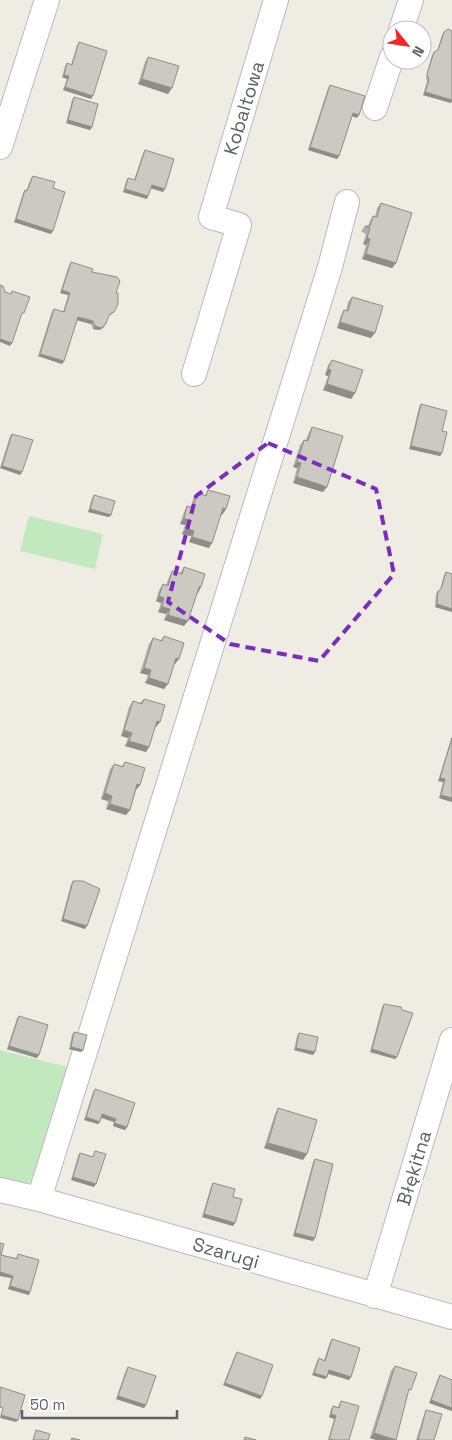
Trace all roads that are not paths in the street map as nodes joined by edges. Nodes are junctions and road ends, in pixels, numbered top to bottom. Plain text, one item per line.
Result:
1 (47, 0) edge
2 (276, 0) edge
3 (410, 0) edge
4 (404, 20) edge
5 (388, 70) edge
6 (375, 108) dead end
7 (0, 147) edge
8 (347, 202) dead end
9 (194, 374) dead end
10 (452, 1040) edge
11 (0, 1190) edge
12 (39, 1199) junction
13 (375, 1296) junction
14 (452, 1316) edge

1 - 7 street
2 - 9 street, Kobaltowa
3 - 4 street
5 - 6 street
8 - 12 street
10 - 13 street, Błękitna
11 - 12 street, Szarugi
12 - 13 street, Szarugi
13 - 14 street, Szarugi

